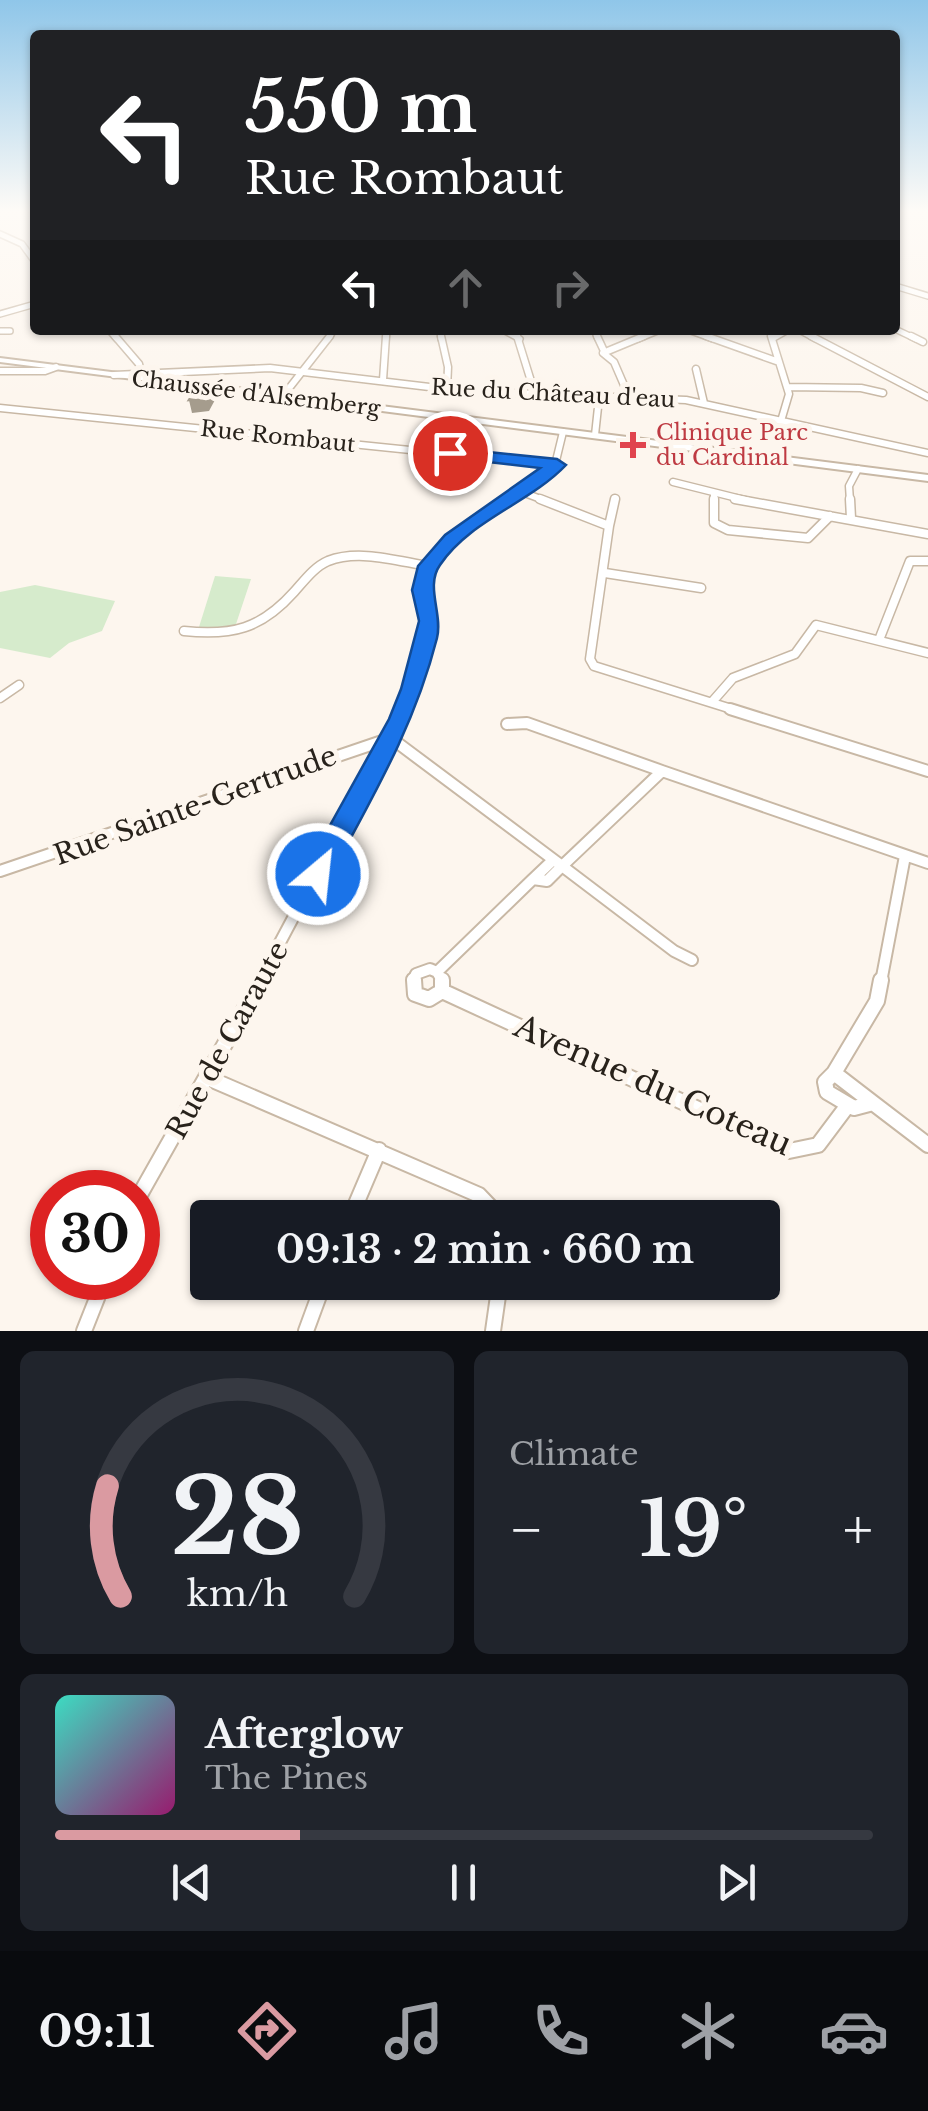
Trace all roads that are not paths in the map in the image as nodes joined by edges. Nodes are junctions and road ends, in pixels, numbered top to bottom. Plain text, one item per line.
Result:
1 (900, 288) edge
2 (928, 296) edge
3 (30, 305) edge
4 (0, 314) edge
5 (0, 331) edge
6 (10, 331) dead end
7 (900, 332) edge
8 (113, 335) edge
9 (331, 335) edge
10 (387, 335) edge
11 (440, 335) edge
12 (514, 335) edge
13 (597, 335) edge
14 (646, 335) edge
15 (702, 335) edge
16 (774, 335) edge
17 (811, 335) edge
18 (924, 342) dead end
19 (605, 350) junction
20 (0, 360) edge
21 (779, 362) junction
22 (41, 365) junction
23 (56, 367) junction
24 (696, 369) dead end
25 (0, 370) edge
26 (30, 370) junction
27 (306, 371) junction
28 (140, 372) junction
29 (114, 375) junction
30 (383, 380) junction
31 (788, 387) junction
32 (447, 389) junction
33 (882, 393) dead end
34 (536, 394) junction
35 (928, 395) edge
36 (283, 396) junction
37 (600, 398) junction
38 (630, 399) junction
39 (704, 403) junction
40 (0, 408) edge
41 (781, 420) junction
42 (563, 432) junction
43 (595, 436) junction
44 (928, 453) edge
45 (557, 465) junction
46 (858, 469) junction
47 (928, 478) edge
48 (673, 482) dead end
49 (522, 492) junction
50 (714, 495) junction
51 (615, 498) dead end
52 (832, 516) junction
53 (851, 518) junction
54 (609, 526) junction
55 (928, 534) edge
56 (928, 562) edge
57 (428, 566) junction
58 (605, 573) junction
59 (701, 588) dead end
60 (184, 631) dead end
61 (879, 640) junction
62 (928, 653) edge
63 (19, 685) dead end
64 (0, 698) edge
65 (712, 702) junction
66 (507, 724) dead end
67 (390, 738) junction
68 (662, 771) junction
69 (928, 771) edge
70 (905, 856) junction
71 (557, 863) junction
72 (928, 863) edge
73 (0, 871) edge
74 (692, 960) dead end
75 (437, 972) junction
76 (442, 991) junction
77 (834, 1073) junction
78 (208, 1078) junction
79 (873, 1103) junction
80 (848, 1106) junction
81 (928, 1145) edge
82 (379, 1150) junction
83 (154, 1170) edge
84 (358, 1200) edge
85 (483, 1200) edge
86 (97, 1300) edge
87 (317, 1300) edge
88 (497, 1300) edge
89 (84, 1331) edge
90 (306, 1331) edge
91 (493, 1331) edge

1 - 2 street
3 - 4 street
5 - 6 street
7 - 18 street
8 - 28 street
9 - 27 street
10 - 30 street
11 - 32 street
12 - 34 street
13 - 19 street
14 - 19 street
15 - 21 street
16 - 21 street
17 - 35 street
19 - 38 street
20 - 22 main road, Chaussée d'Alsemberg
21 - 31 street
22 - 23 main road, Chaussée d'Alsemberg
22 - 26 street
23 - 26 street
23 - 29 main road, Chaussée d'Alsemberg
24 - 39 street
25 - 26 street
27 - 28 street, Rue du Château d'eau
27 - 30 street, Rue du Château d'eau
27 - 36 street
28 - 29 street, Rue du Château d'eau
29 - 36 main road, Chaussée d'Alsemberg
30 - 32 street, Rue du Château d'eau
31 - 33 street
31 - 41 street
32 - 34 street, Rue du Château d'eau
34 - 37 street, Rue du Château d'eau
36 - 42 main road, Chaussée d'Alsemberg
37 - 38 street, Rue du Château d'eau
37 - 43 street
38 - 39 street, Rue du Château d'eau
39 - 41 street, Rue du Château d'eau
40 - 45 street, Rue Rombaut
41 - 44 street, Rue du Château d'eau
42 - 43 main road, Chaussée d'Alsemberg
42 - 45 street
43 - 46 main road, Chaussée d'Alsemberg
45 - 49 street
46 - 47 main road, Chaussée d'Alsemberg
46 - 53 street
48 - 50 street
49 - 54 street
49 - 57 street
50 - 52 street
50 - 52 street
51 - 54 street
52 - 53 street
53 - 55 street
54 - 58 street
56 - 61 street
57 - 60 street
57 - 67 street, Rue de Caraute
58 - 59 street
58 - 65 street
61 - 62 street
61 - 65 street
63 - 64 street
65 - 69 street
66 - 68 street
67 - 71 street
67 - 73 street, Rue Sainte-Gertrude
67 - 78 street, Rue de Caraute
68 - 70 street
68 - 71 street
70 - 72 street
70 - 77 street
71 - 74 street
71 - 75 street, Avenue du Coteau
75 - 76 street
75 - 76 street, Avenue du Coteau
76 - 80 street, Avenue du Coteau
77 - 79 street
77 - 80 street
78 - 82 street
78 - 83 street, Rue de Caraute
79 - 80 street
79 - 81 street
82 - 84 street
82 - 85 street
86 - 89 street
87 - 90 street
88 - 91 street

